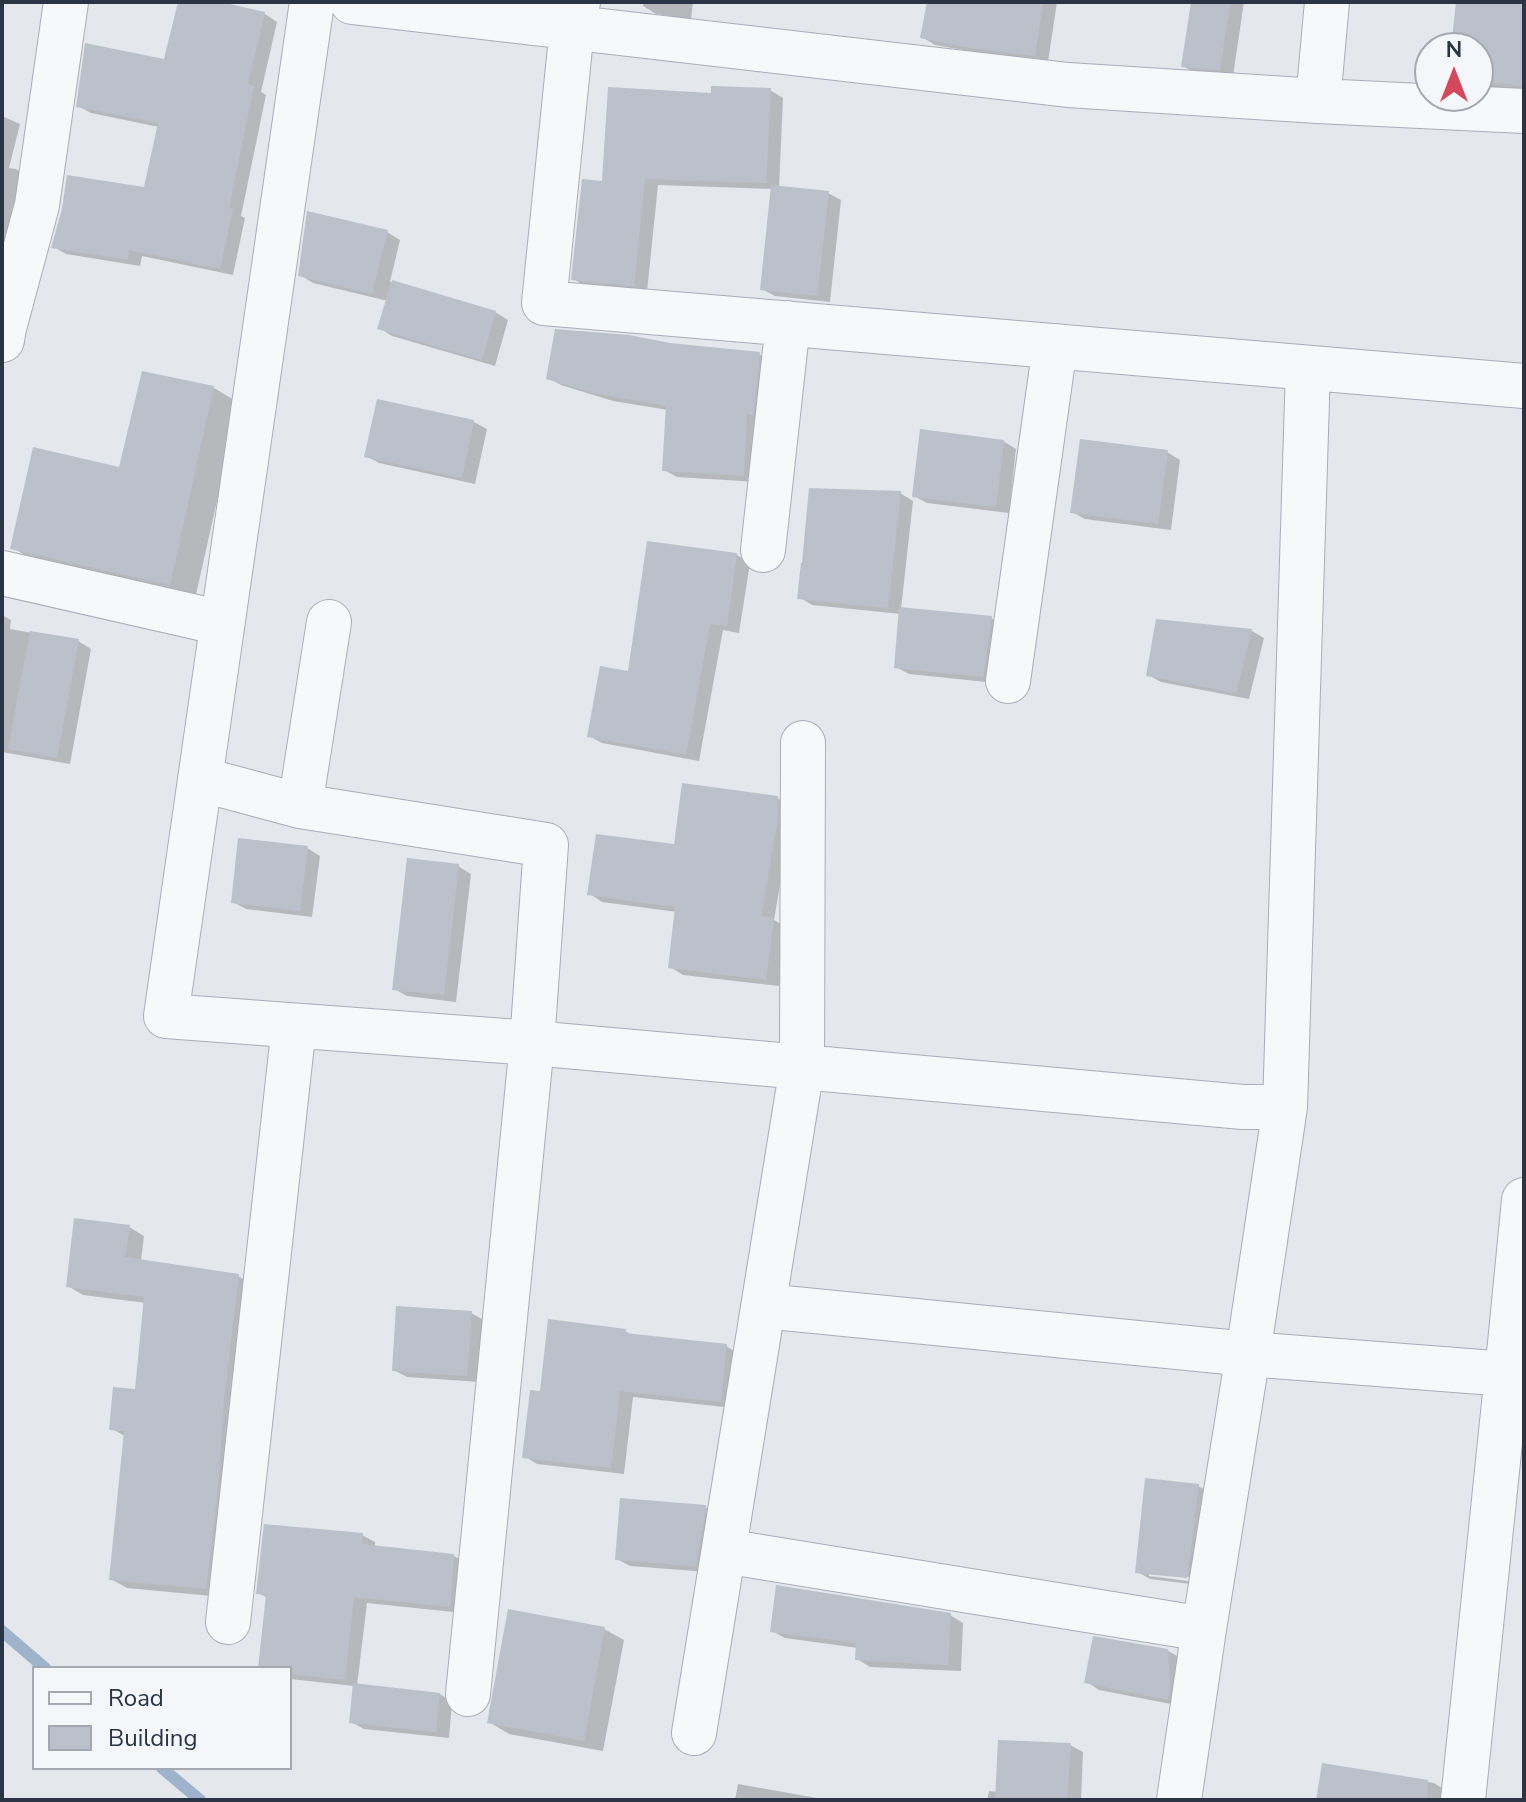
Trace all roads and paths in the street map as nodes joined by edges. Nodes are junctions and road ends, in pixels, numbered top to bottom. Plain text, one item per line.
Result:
1 (66, 2) edge
2 (312, 2) edge
3 (352, 2) edge
4 (1327, 2) edge
5 (575, 15) edge
6 (1318, 101) junction
7 (1524, 111) edge
8 (788, 323) junction
9 (2, 340) edge
10 (1055, 346) junction
11 (1308, 368) junction
12 (1524, 386) edge
13 (763, 550) dead end
14 (2, 573) edge
15 (329, 622) dead end
16 (222, 623) junction
17 (1008, 681) dead end
18 (803, 743) dead end
19 (200, 779) junction
20 (300, 806) junction
21 (294, 1026) junction
22 (532, 1043) junction
23 (802, 1067) junction
24 (1285, 1107) junction
25 (1524, 1200) edge
26 (764, 1306) junction
27 (1248, 1354) junction
28 (1507, 1374) junction
29 (724, 1551) junction
30 (228, 1622) dead end
31 (1204, 1629) junction
32 (468, 1694) dead end
33 (694, 1733) dead end
34 (1179, 1800) edge
35 (1463, 1800) edge

1 - 9 street
2 - 16 street
3 - 5 street
4 - 6 street
5 - 6 street
5 - 8 street
6 - 7 street
8 - 10 street
8 - 13 street
10 - 11 street
10 - 17 street
11 - 12 street
11 - 24 street
14 - 16 street
15 - 20 street
16 - 19 street
18 - 23 street
19 - 20 street
19 - 21 street
20 - 22 street
21 - 22 street
21 - 30 street
22 - 23 street
22 - 32 street
23 - 24 street
23 - 26 street
24 - 27 street
25 - 28 street
26 - 27 street
26 - 29 street
27 - 28 street
27 - 31 street
28 - 35 street
29 - 31 street
29 - 33 street
31 - 34 street

